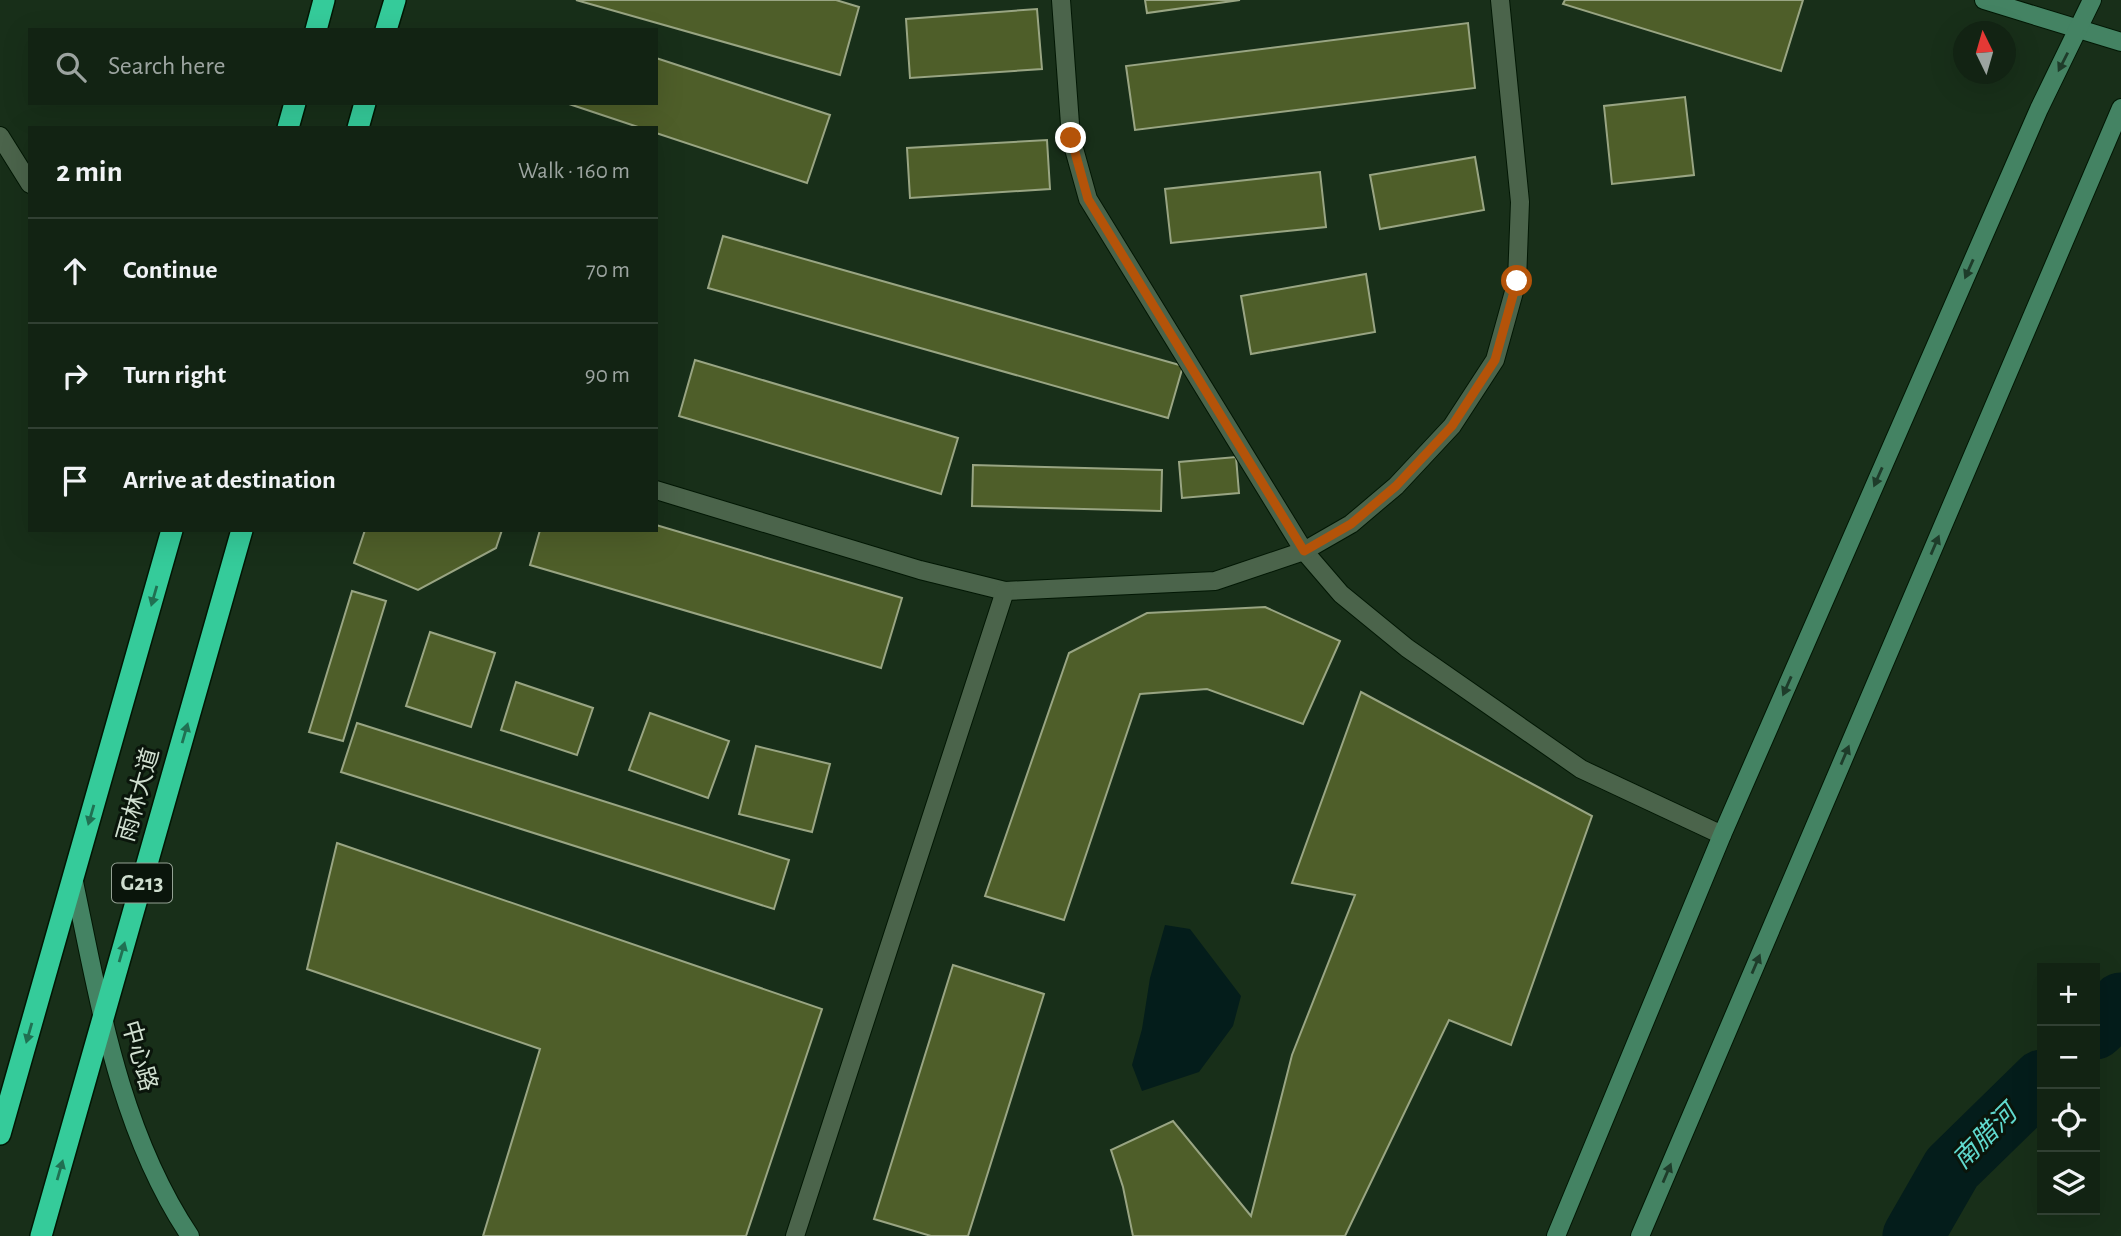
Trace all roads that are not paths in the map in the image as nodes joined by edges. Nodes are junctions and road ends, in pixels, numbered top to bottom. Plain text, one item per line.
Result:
1 (324, 0) edge
2 (394, 0) edge
3 (1061, 0) edge
4 (1500, 0) edge
5 (1984, 0) edge
6 (2092, 0) edge
7 (317, 28) edge
8 (387, 28) edge
9 (2079, 29) junction
10 (2121, 42) edge
11 (294, 105) edge
12 (364, 105) edge
13 (2121, 108) edge
14 (289, 126) edge
15 (359, 126) edge
16 (0, 136) edge
17 (28, 181) edge
18 (658, 490) edge
19 (172, 532) edge
20 (241, 532) edge
21 (1304, 551) junction
22 (1005, 591) junction
23 (1721, 835) junction
24 (73, 877) junction
25 (103, 1019) junction
26 (0, 1133) edge
27 (41, 1236) edge
28 (190, 1236) edge
29 (794, 1236) edge
30 (1556, 1236) edge
31 (1640, 1236) edge

1 - 7 highway
2 - 8 highway
3 - 21 street
4 - 21 street
5 - 9 street
6 - 9 street
9 - 10 street
9 -> 23 street
11 - 14 highway
12 - 15 highway
31 -> 13 street
16 - 17 street
18 - 22 street
19 -> 24 highway, 雨林大道 / G213
25 -> 20 highway, 雨林大道 / G213
21 - 22 street
21 - 23 street
22 - 29 street
23 - 30 street
24 - 25 street, 中心路
24 -> 26 highway, 雨林大道 / G213
27 -> 25 highway, 雨林大道 / G213
25 - 28 street, 中心路

